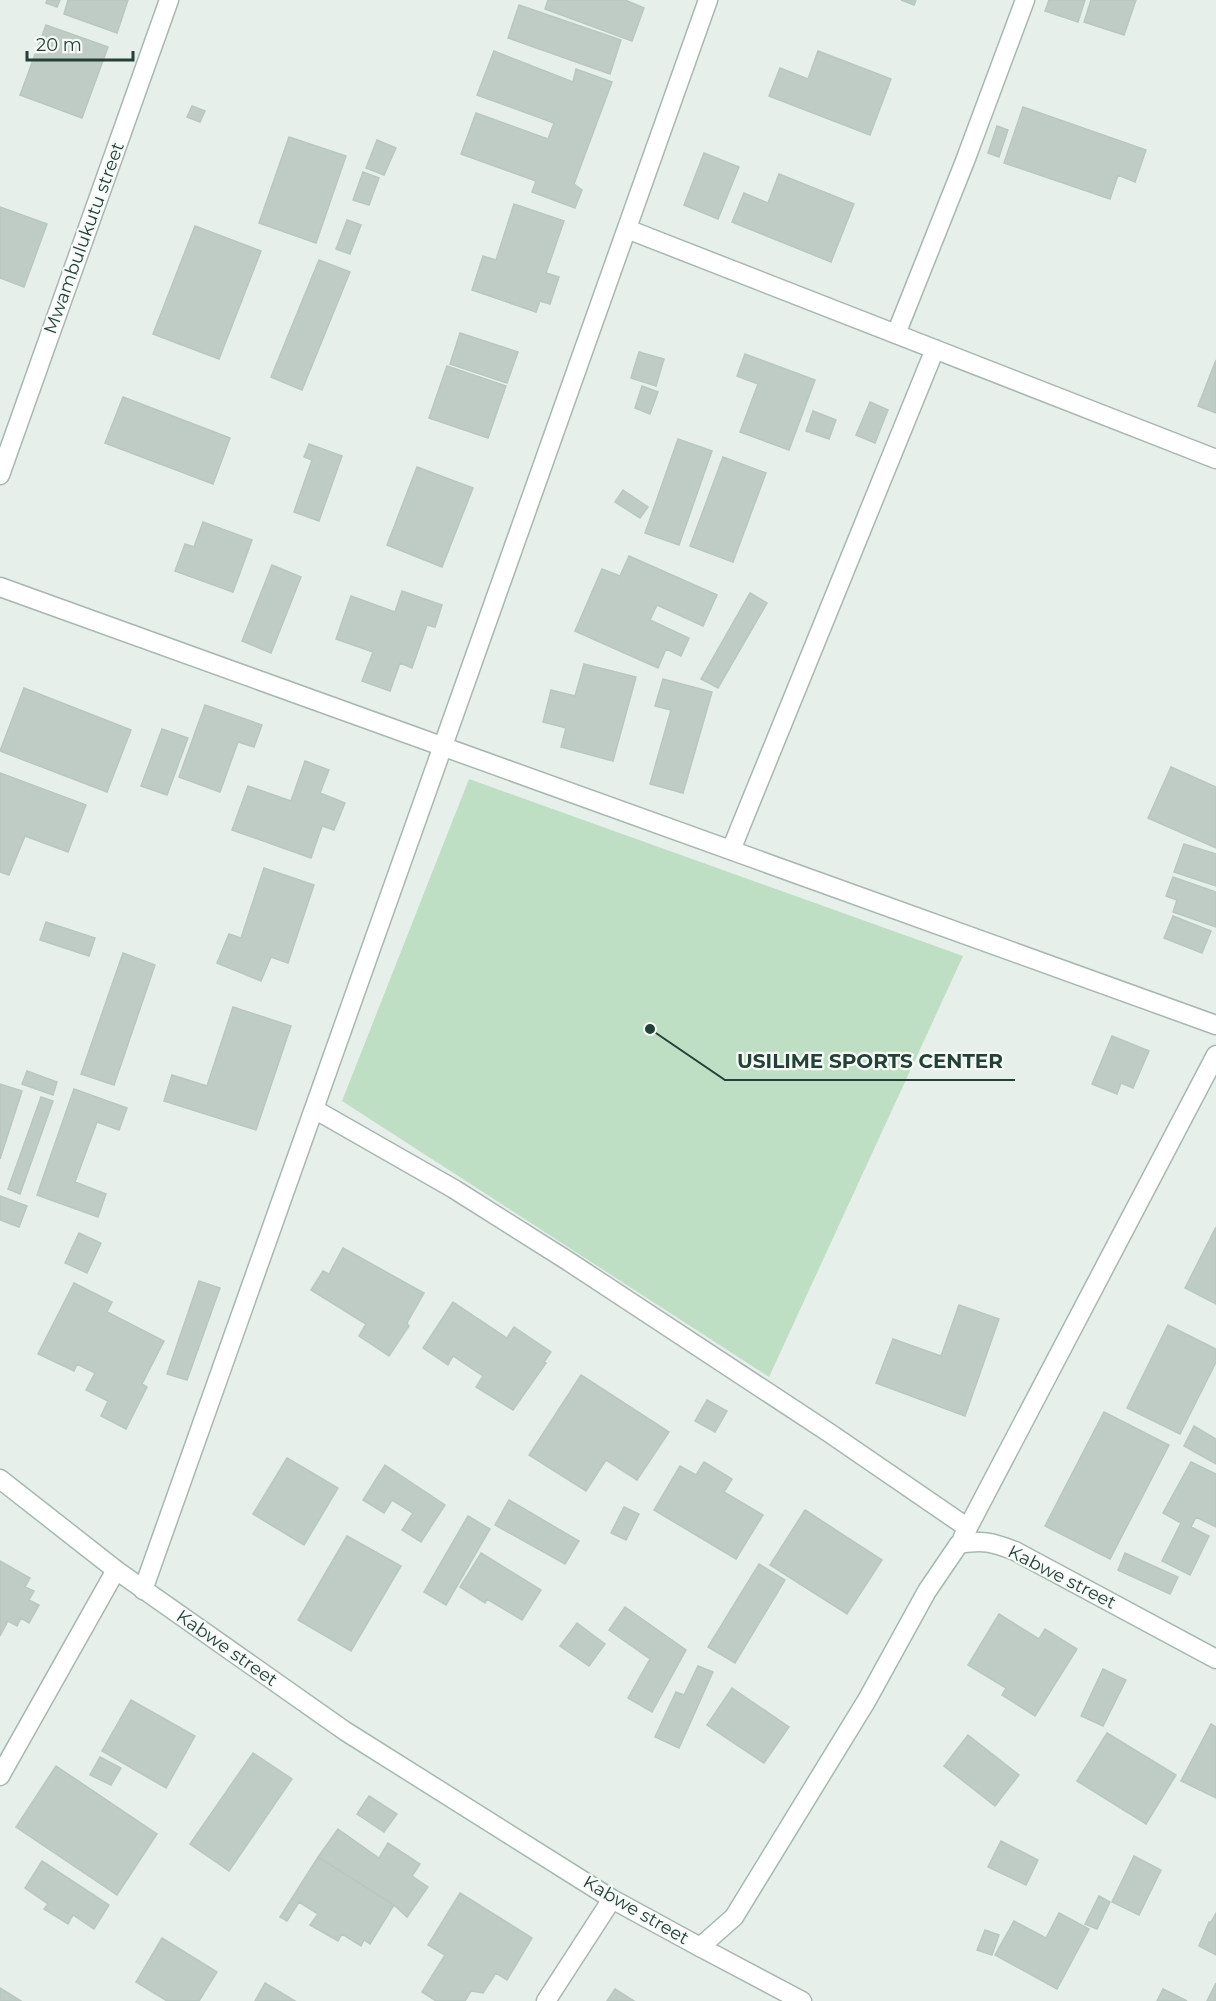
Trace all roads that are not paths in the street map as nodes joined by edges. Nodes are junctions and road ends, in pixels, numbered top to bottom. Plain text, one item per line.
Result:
1 (169, 0) edge
2 (708, 0) edge
3 (1025, 0) edge
4 (627, 229) junction
5 (896, 334) junction
6 (935, 349) junction
7 (1216, 459) edge
8 (0, 475) edge
9 (0, 587) edge
10 (443, 747) junction
11 (731, 850) junction
12 (1216, 1025) edge
13 (1216, 1055) edge
14 (314, 1109) junction
15 (0, 1479) edge
16 (963, 1536) junction
17 (116, 1570) junction
18 (143, 1590) junction
19 (1216, 1659) edge
20 (0, 1776) edge
21 (612, 1899) junction
22 (700, 1947) junction
23 (546, 2001) edge
24 (802, 2001) edge

1 - 8 street, Mwambulukutu street
2 - 4 street
3 - 5 street
4 - 5 street
4 - 10 street
5 - 6 street
6 - 7 street
6 - 11 street
9 - 10 street
10 - 11 street
10 - 14 street
11 - 12 street
13 - 16 street
14 - 16 street
14 - 18 street
15 - 17 street, Kabwe street
16 - 19 street, Kabwe street
16 - 22 street, Kabwe street
17 - 18 street, Kabwe street
17 - 20 street
18 - 21 street, Kabwe street
21 - 22 street, Kabwe street
21 - 23 street
22 - 24 street

